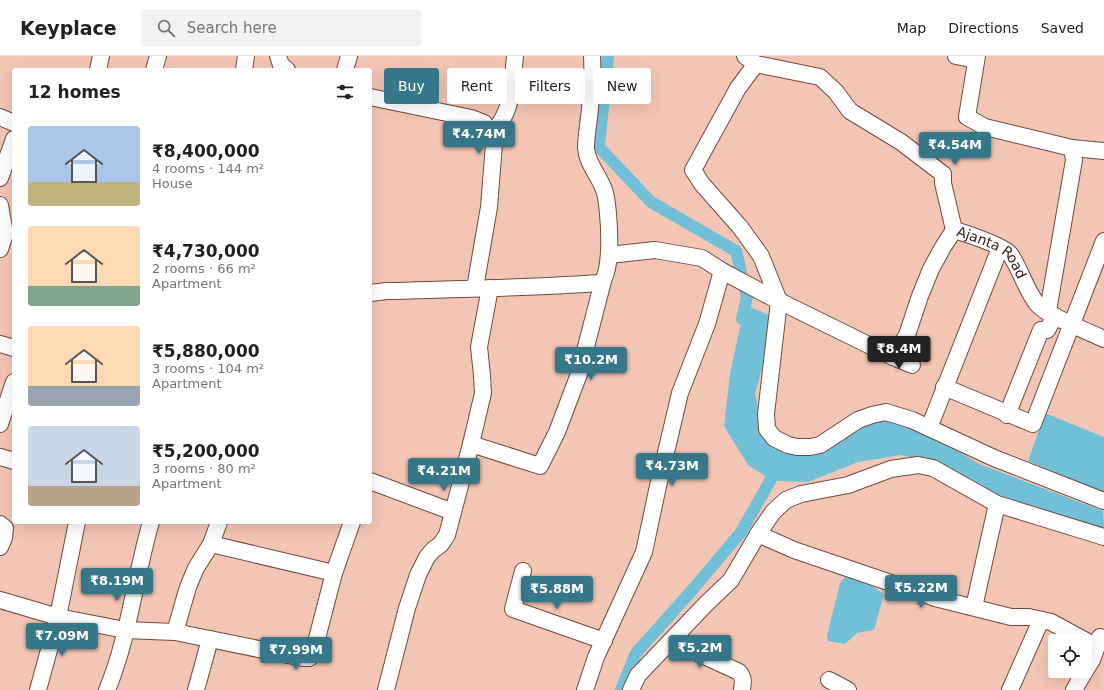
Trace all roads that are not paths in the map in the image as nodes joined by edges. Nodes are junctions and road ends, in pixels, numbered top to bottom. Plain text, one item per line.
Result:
1 (101, 56) edge
2 (246, 56) edge
3 (278, 56) edge
4 (349, 56) edge
5 (515, 56) edge
6 (592, 56) edge
7 (956, 56) edge
8 (976, 58) edge
9 (750, 60) edge
10 (98, 68) edge
11 (244, 68) edge
12 (285, 68) edge
13 (346, 68) edge
14 (372, 97) edge
15 (0, 117) edge
16 (12, 122) edge
17 (491, 134) junction
18 (12, 145) edge
19 (1072, 148) junction
20 (1104, 151) edge
21 (0, 178) edge
22 (0, 205) edge
23 (954, 230) junction
24 (1104, 241) edge
25 (1000, 248) junction
26 (0, 250) edge
27 (609, 255) junction
28 (728, 274) junction
29 (603, 281) junction
30 (482, 288) junction
31 (372, 293) edge
32 (774, 299) junction
33 (1051, 313) junction
34 (1073, 324) junction
35 (1104, 339) edge
36 (0, 344) edge
37 (12, 347) edge
38 (893, 357) junction
39 (912, 365) dead end
40 (944, 387) junction
41 (12, 388) edge
42 (1007, 414) junction
43 (0, 424) edge
44 (929, 428) junction
45 (471, 444) junction
46 (0, 457) edge
47 (12, 460) edge
48 (372, 481) edge
49 (1104, 501) edge
50 (998, 504) junction
51 (453, 512) junction
52 (0, 524) edge
53 (77, 524) edge
54 (150, 524) edge
55 (218, 524) edge
56 (351, 524) edge
57 (758, 534) junction
58 (1104, 537) edge
59 (210, 544) junction
60 (0, 547) edge
61 (523, 572) dead end
62 (334, 573) junction
63 (0, 600) edge
64 (974, 607) junction
65 (58, 617) junction
66 (1041, 620) junction
67 (125, 630) junction
68 (175, 632) junction
69 (1101, 638) edge
70 (210, 639) junction
71 (604, 641) junction
72 (672, 641) junction
73 (1092, 657) edge
74 (1081, 678) edge
75 (829, 680) dead end
76 (38, 690) edge
77 (107, 690) edge
78 (196, 690) edge
79 (386, 690) edge
80 (585, 690) edge
81 (630, 690) edge
82 (742, 690) edge
83 (848, 690) edge
84 (1010, 690) edge
85 (1074, 690) edge

1 - 10 street
2 - 11 street
3 - 12 street
4 - 13 street
5 - 17 street
6 - 27 street
7 - 8 street
8 - 19 street
9 - 23 street, Ajanta Road
9 - 32 street
14 - 17 street
15 - 16 street
17 - 30 street
18 - 21 street
19 - 20 street
19 - 33 street
22 - 26 street
23 - 25 street, Ajanta Road
23 - 38 street
24 - 34 street
25 - 33 street, Ajanta Road
25 - 40 street
27 - 28 street
27 - 29 street
28 - 32 street
28 - 71 street
29 - 30 street
29 - 45 street
30 - 31 street
30 - 45 street
32 - 38 street
32 - 44 street
33 - 34 street, Ajanta Road
33 - 42 street
34 - 35 street, Ajanta Road
34 - 42 street
36 - 37 street
38 - 39 street
40 - 42 street
40 - 44 street
41 - 43 street
44 - 49 street
45 - 51 street
46 - 47 street
48 - 51 street
50 - 57 street
50 - 58 street
50 - 64 street
51 - 79 street
52 - 60 street
53 - 65 street
54 - 67 street
55 - 59 street
56 - 62 street
57 - 64 street
57 - 72 street
59 - 62 street
59 - 68 street
61 - 71 street
62 - 70 street
63 - 65 street
64 - 66 street
65 - 67 street
65 - 76 street
66 - 69 street
66 - 84 street
67 - 68 street
67 - 77 street
68 - 70 street
69 - 73 street
70 - 78 street
71 - 80 street
72 - 81 street
72 - 82 street
74 - 85 street
75 - 83 street

